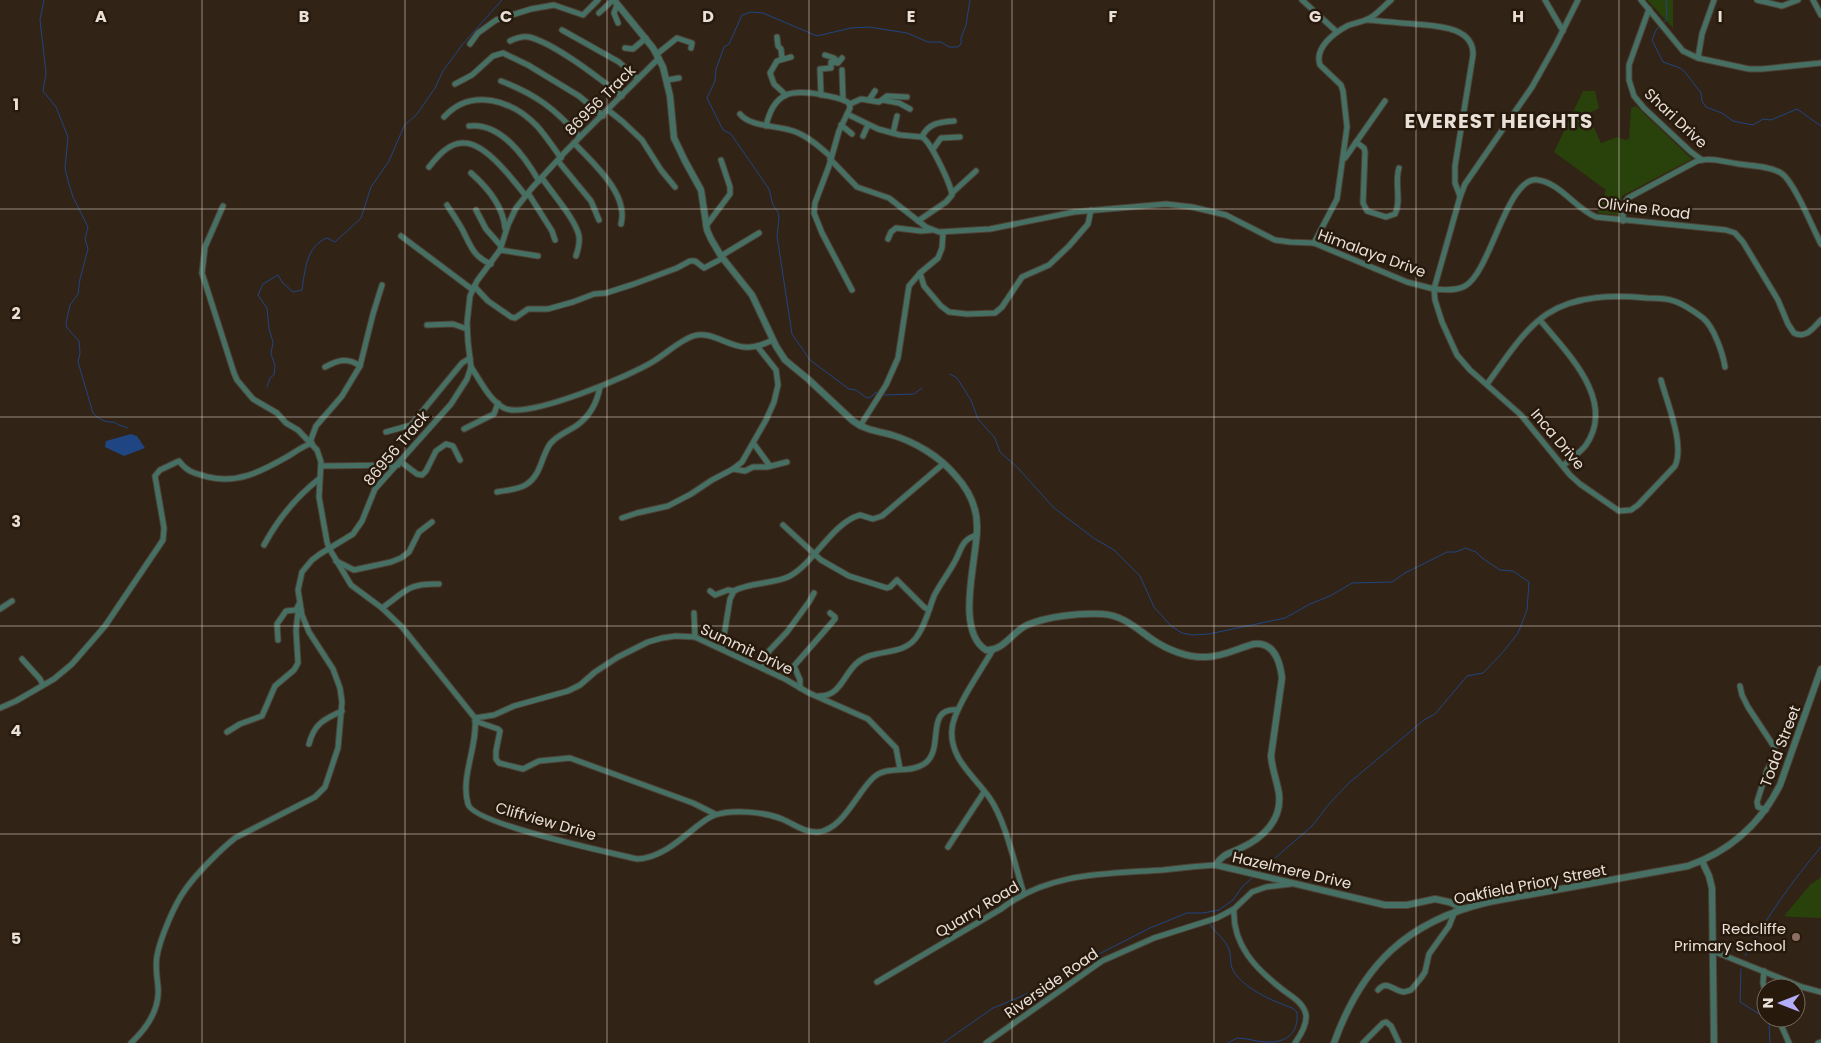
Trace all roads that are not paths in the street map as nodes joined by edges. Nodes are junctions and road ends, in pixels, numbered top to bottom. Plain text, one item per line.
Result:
1 (598, 0) edge
2 (1302, 0) edge
3 (1391, 0) edge
4 (1545, 0) edge
5 (1578, 0) edge
6 (1642, 0) edge
7 (1714, 0) edge
8 (1757, 0) edge
9 (1798, 0) edge
10 (1813, 0) edge
11 (615, 2) edge
12 (1649, 9) junction
13 (599, 13) dead end
14 (1821, 15) edge
15 (1367, 20) junction
16 (618, 23) dead end
17 (562, 30) dead end
18 (1563, 31) junction
19 (1337, 32) junction
20 (777, 37) dead end
21 (646, 38) junction
22 (510, 41) dead end
23 (470, 44) dead end
24 (625, 48) dead end
25 (691, 48) dead end
26 (825, 54) dead end
27 (658, 56) junction
28 (791, 57) dead end
29 (782, 58) junction
30 (1698, 58) junction
31 (1821, 63) edge
32 (842, 70) dead end
33 (679, 78) dead end
34 (638, 79) junction
35 (667, 80) junction
36 (501, 81) dead end
37 (455, 84) dead end
38 (875, 91) dead end
39 (821, 94) junction
40 (786, 95) junction
41 (622, 96) junction
42 (907, 98) dead end
43 (842, 100) junction
44 (869, 100) junction
45 (881, 101) junction
46 (1384, 101) dead end
47 (850, 104) junction
48 (888, 105) dead end
49 (910, 109) dead end
50 (608, 110) junction
51 (740, 114) dead end
52 (847, 114) junction
53 (603, 116) junction
54 (898, 116) dead end
55 (444, 117) dead end
56 (954, 121) dead end
57 (868, 124) junction
58 (841, 125) junction
59 (469, 126) dead end
60 (766, 126) junction
61 (852, 134) dead end
62 (893, 134) junction
63 (863, 136) dead end
64 (922, 136) junction
65 (580, 137) junction
66 (960, 138) dead end
67 (1356, 142) junction
68 (574, 143) junction
69 (933, 149) junction
70 (831, 158) junction
71 (559, 159) junction
72 (720, 160) dead end
73 (1343, 160) junction
74 (1702, 160) junction
75 (429, 167) dead end
76 (1399, 168) dead end
77 (976, 171) dead end
78 (471, 173) dead end
79 (541, 180) junction
80 (675, 187) dead end
81 (952, 193) junction
82 (527, 195) junction
83 (1460, 197) junction
84 (447, 205) dead end
85 (224, 206) dead end
86 (476, 210) dead end
87 (1091, 210) junction
88 (599, 220) dead end
89 (918, 221) junction
90 (1623, 221) junction
91 (621, 224) dead end
92 (706, 226) junction
93 (933, 230) junction
94 (506, 231) junction
95 (759, 233) dead end
96 (943, 233) junction
97 (401, 236) dead end
98 (888, 239) dead end
99 (555, 240) dead end
100 (1314, 243) junction
101 (1821, 244) edge
102 (500, 248) junction
103 (538, 256) dead end
104 (576, 256) dead end
105 (722, 257) junction
106 (490, 264) junction
107 (920, 274) junction
108 (382, 285) dead end
109 (474, 288) junction
110 (1434, 289) junction
111 (852, 290) dead end
112 (1540, 320) junction
113 (1821, 320) edge
114 (427, 325) dead end
115 (467, 329) junction
116 (773, 340) junction
117 (757, 346) junction
118 (470, 358) junction
119 (360, 366) junction
120 (325, 367) dead end
121 (471, 367) junction
122 (1725, 367) dead end
123 (1661, 380) dead end
124 (1487, 384) junction
125 (600, 387) junction
126 (498, 403) junction
127 (860, 426) junction
128 (464, 429) dead end
129 (386, 432) dead end
130 (311, 443) junction
131 (754, 444) junction
132 (460, 460) dead end
133 (787, 462) dead end
134 (400, 463) junction
135 (943, 464) junction
136 (321, 466) junction
137 (770, 466) junction
138 (1563, 466) junction
139 (733, 469) junction
140 (319, 479) junction
141 (497, 492) dead end
142 (622, 518) dead end
143 (432, 522) dead end
144 (783, 525) dead end
145 (977, 535) junction
146 (264, 545) dead end
147 (329, 548) junction
148 (814, 555) junction
149 (336, 560) junction
150 (439, 584) dead end
151 (710, 591) dead end
152 (734, 591) junction
153 (814, 592) dead end
154 (12, 601) dead end
155 (299, 604) junction
156 (382, 608) junction
157 (0, 609) edge
158 (929, 610) junction
159 (694, 613) dead end
160 (830, 613) dead end
161 (695, 637) junction
162 (278, 640) dead end
163 (722, 648) junction
164 (992, 650) junction
165 (22, 659) dead end
166 (762, 668) junction
167 (1821, 669) edge
168 (43, 685) junction
169 (1740, 686) dead end
170 (800, 688) junction
171 (818, 696) junction
172 (0, 708) edge
173 (958, 710) junction
174 (342, 711) junction
175 (475, 719) junction
176 (227, 732) dead end
177 (309, 744) dead end
178 (900, 769) junction
179 (984, 792) junction
180 (1766, 810) junction
181 (716, 814) junction
182 (948, 847) dead end
183 (1702, 861) junction
184 (1216, 865) junction
185 (1298, 883) junction
186 (1024, 894) junction
187 (1463, 908) junction
188 (1234, 909) junction
189 (1455, 911) junction
190 (1713, 952) junction
191 (1764, 971) junction
192 (1763, 978) edge
193 (877, 982) dead end
194 (1378, 990) dead end
195 (1821, 992) edge
196 (1782, 1028) edge
197 (131, 1043) edge
198 (986, 1043) edge
199 (1295, 1043) edge
200 (1334, 1043) edge
201 (1363, 1043) edge
202 (1399, 1043) edge
203 (1714, 1043) edge
204 (1789, 1043) edge

1 - 23 street
2 - 19 street
3 - 15 street
4 - 18 street
5 - 18 street, Himalaya Drive
6 - 12 street
7 - 30 street
8 - 9 street
10 - 14 street
11 - 13 street
11 - 16 street
11 - 21 street
12 - 30 street
12 - 74 street, Shari Drive
15 - 19 street
15 - 83 street
17 - 34 street
18 - 83 street, Himalaya Drive
19 - 73 street
20 - 29 street
21 - 24 street
21 - 27 street
22 - 41 street
25 - 27 street, 86956 Track
26 - 39 street
27 - 34 street, 86956 Track
27 - 35 street
28 - 29 street
29 - 40 street
30 - 31 street
32 - 43 street
33 - 35 street
34 - 41 street, 86956 Track
35 - 92 street
36 - 65 street
37 - 53 street
38 - 44 street
39 - 40 street
39 - 43 street
40 - 60 street
41 - 50 street, 86956 Track
42 - 45 street
43 - 47 street
44 - 45 street
44 - 47 street
45 - 48 street
45 - 49 street
46 - 67 street
47 - 52 street
50 - 53 street, 86956 Track
50 - 80 street
51 - 60 street, Himalaya Drive
52 - 57 street
52 - 58 street
53 - 65 street, 86956 Track
54 - 62 street
55 - 71 street
56 - 64 street
57 - 62 street
57 - 63 street
58 - 61 street
58 - 70 street
59 - 79 street
60 - 70 street, Himalaya Drive
62 - 64 street
64 - 69 street
65 - 68 street, 86956 Track
66 - 69 street
67 - 73 street
67 - 76 street
68 - 71 street, 86956 Track
68 - 91 street
69 - 81 street
70 - 89 street, Himalaya Drive
70 - 111 street
71 - 79 street, 86956 Track
71 - 88 street
72 - 92 street
73 - 100 street
74 - 90 street
74 - 101 street
75 - 82 street
77 - 81 street
78 - 94 street
79 - 82 street, 86956 Track
79 - 104 street
81 - 89 street
82 - 94 street, 86956 Track
82 - 99 street
83 - 110 street, Himalaya Drive
84 - 106 street
85 - 130 street
86 - 102 street
87 - 96 street, Himalaya Drive
87 - 100 street, Himalaya Drive
87 - 107 street
89 - 93 street, Himalaya Drive
90 - 110 street, Olivine Road
90 - 113 street, Olivine Road
92 - 105 street
93 - 96 street, Himalaya Drive
93 - 98 street
94 - 102 street, 86956 Track
95 - 105 street
96 - 107 street
97 - 109 street
100 - 110 street, Himalaya Drive
102 - 103 street
102 - 106 street, 86956 Track
105 - 109 street
105 - 116 street
106 - 109 street, 86956 Track
107 - 127 street
108 - 119 street
109 - 115 street, 86956 Track
110 - 124 street, Inca Drive
112 - 122 street
112 - 124 street
112 - 138 street
114 - 115 street
115 - 118 street, 86956 Track
116 - 117 street
116 - 127 street
117 - 125 street
117 - 131 street
118 - 121 street, 86956 Track
118 - 129 street
119 - 120 street
119 - 130 street
121 - 126 street
121 - 134 street, 86956 Track
123 - 138 street, Inca Drive
124 - 138 street, Inca Drive
125 - 126 street
125 - 141 street
126 - 128 street
127 - 135 street
130 - 136 street
130 - 168 street
131 - 137 street
131 - 139 street
132 - 134 street
133 - 137 street
134 - 136 street
134 - 147 street, 86956 Track
135 - 145 street
135 - 148 street
136 - 140 street
137 - 139 street
139 - 142 street
140 - 146 street
140 - 147 street
143 - 149 street
144 - 148 street
145 - 158 street
145 - 164 street
147 - 149 street
147 - 155 street, 86956 Track
148 - 152 street
148 - 158 street
149 - 156 street
150 - 156 street
151 - 152 street
152 - 163 street
153 - 166 street
154 - 157 street
155 - 162 street
155 - 174 street, 86956 Track
155 - 176 street
156 - 175 street
158 - 171 street
159 - 161 street
160 - 170 street
161 - 163 street, Summit Drive
161 - 175 street, Summit Drive
163 - 166 street, Summit Drive
164 - 173 street
164 - 184 street, Hazelmere Drive
165 - 168 street
166 - 170 street, Summit Drive
167 - 180 street, Todd Street
168 - 172 street
169 - 180 street
170 - 171 street, Summit Drive
171 - 178 street, Summit Drive
173 - 178 street
173 - 179 street
174 - 177 street
174 - 197 street, 86956 Track
175 - 181 street
175 - 181 street, Cliffview Drive
178 - 181 street
179 - 182 street
179 - 186 street
180 - 183 street, Todd Street
183 - 187 street, Oakfield Priory Street
183 - 190 street
184 - 185 street, Hazelmere Drive
184 - 186 street, Quarry Road
185 - 187 street, Hazelmere Drive
185 - 188 street, Riverside Road
186 - 193 street, Quarry Road
187 - 189 street, Oakfield Priory Street
188 - 198 street, Riverside Road
188 - 199 street
189 - 194 street
189 - 200 street, Oakfield Priory Street
190 - 191 street
190 - 203 street
191 - 192 street
191 - 195 street
196 - 204 street
201 - 202 street

